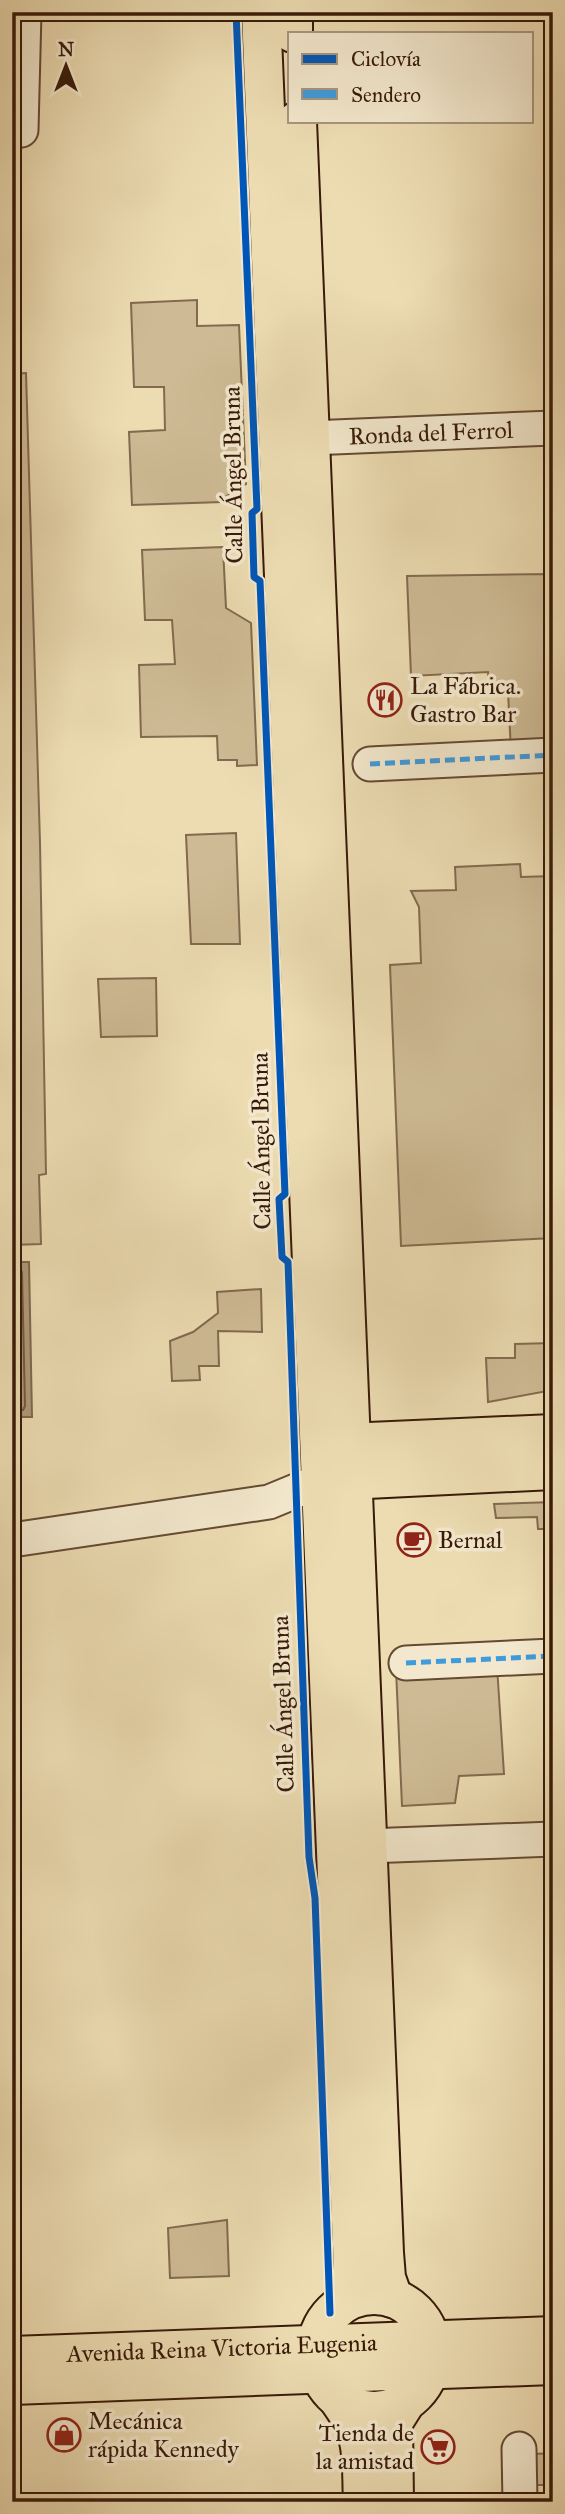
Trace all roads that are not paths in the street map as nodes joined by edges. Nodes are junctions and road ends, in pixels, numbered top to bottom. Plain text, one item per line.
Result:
1 (24, 12) edge
2 (261, 12) edge
3 (293, 12) edge
4 (293, 32) edge
5 (17, 67) edge
6 (297, 122) edge
7 (16, 131) edge
8 (553, 428) edge
9 (310, 438) junction
10 (553, 755) edge
11 (370, 764) dead end
12 (553, 1434) edge
13 (335, 1462) junction
14 (553, 1470) edge
15 (12, 1540) edge
16 (553, 1656) edge
17 (406, 1663) dead end
18 (553, 1839) edge
19 (367, 1846) junction
20 (393, 2298) junction
21 (346, 2301) junction
22 (553, 2336) edge
23 (430, 2355) junction
24 (12, 2356) edge
25 (553, 2365) edge
26 (325, 2373) junction
27 (12, 2385) edge
28 (405, 2403) junction
29 (519, 2449) dead end
30 (363, 2502) edge
31 (394, 2502) edge
32 (520, 2502) edge

1 - 5 street
2 - 13 main road, Calle Ángel Bruna
3 - 4 main road
5 - 7 street
6 - 9 main road, Calle Ángel Bruna
8 - 9 street, Ronda del Ferrol
9 - 13 main road, Calle Ángel Bruna
10 - 11 street
12 - 13 main road
13 - 14 main road
13 - 15 street
13 - 19 main road, Calle Ángel Bruna
13 - 21 main road, Calle Ángel Bruna
16 - 17 street
18 - 19 street
19 - 20 main road, Calle Ángel Bruna
20 - 21 main road
20 - 23 main road
21 - 26 main road
22 - 23 main road, Avenida Reina Victoria Eugenia
23 - 25 main road, Avenida Reina Victoria Eugenia
23 - 26 main road, Avenida Reina Victoria Eugenia
23 - 28 main road
24 - 26 main road, Avenida Reina Victoria Eugenia
26 - 27 main road, Avenida Reina Victoria Eugenia
26 - 28 main road, Avenida Reina Victoria Eugenia
26 - 30 main road
28 - 31 main road
29 - 32 street

